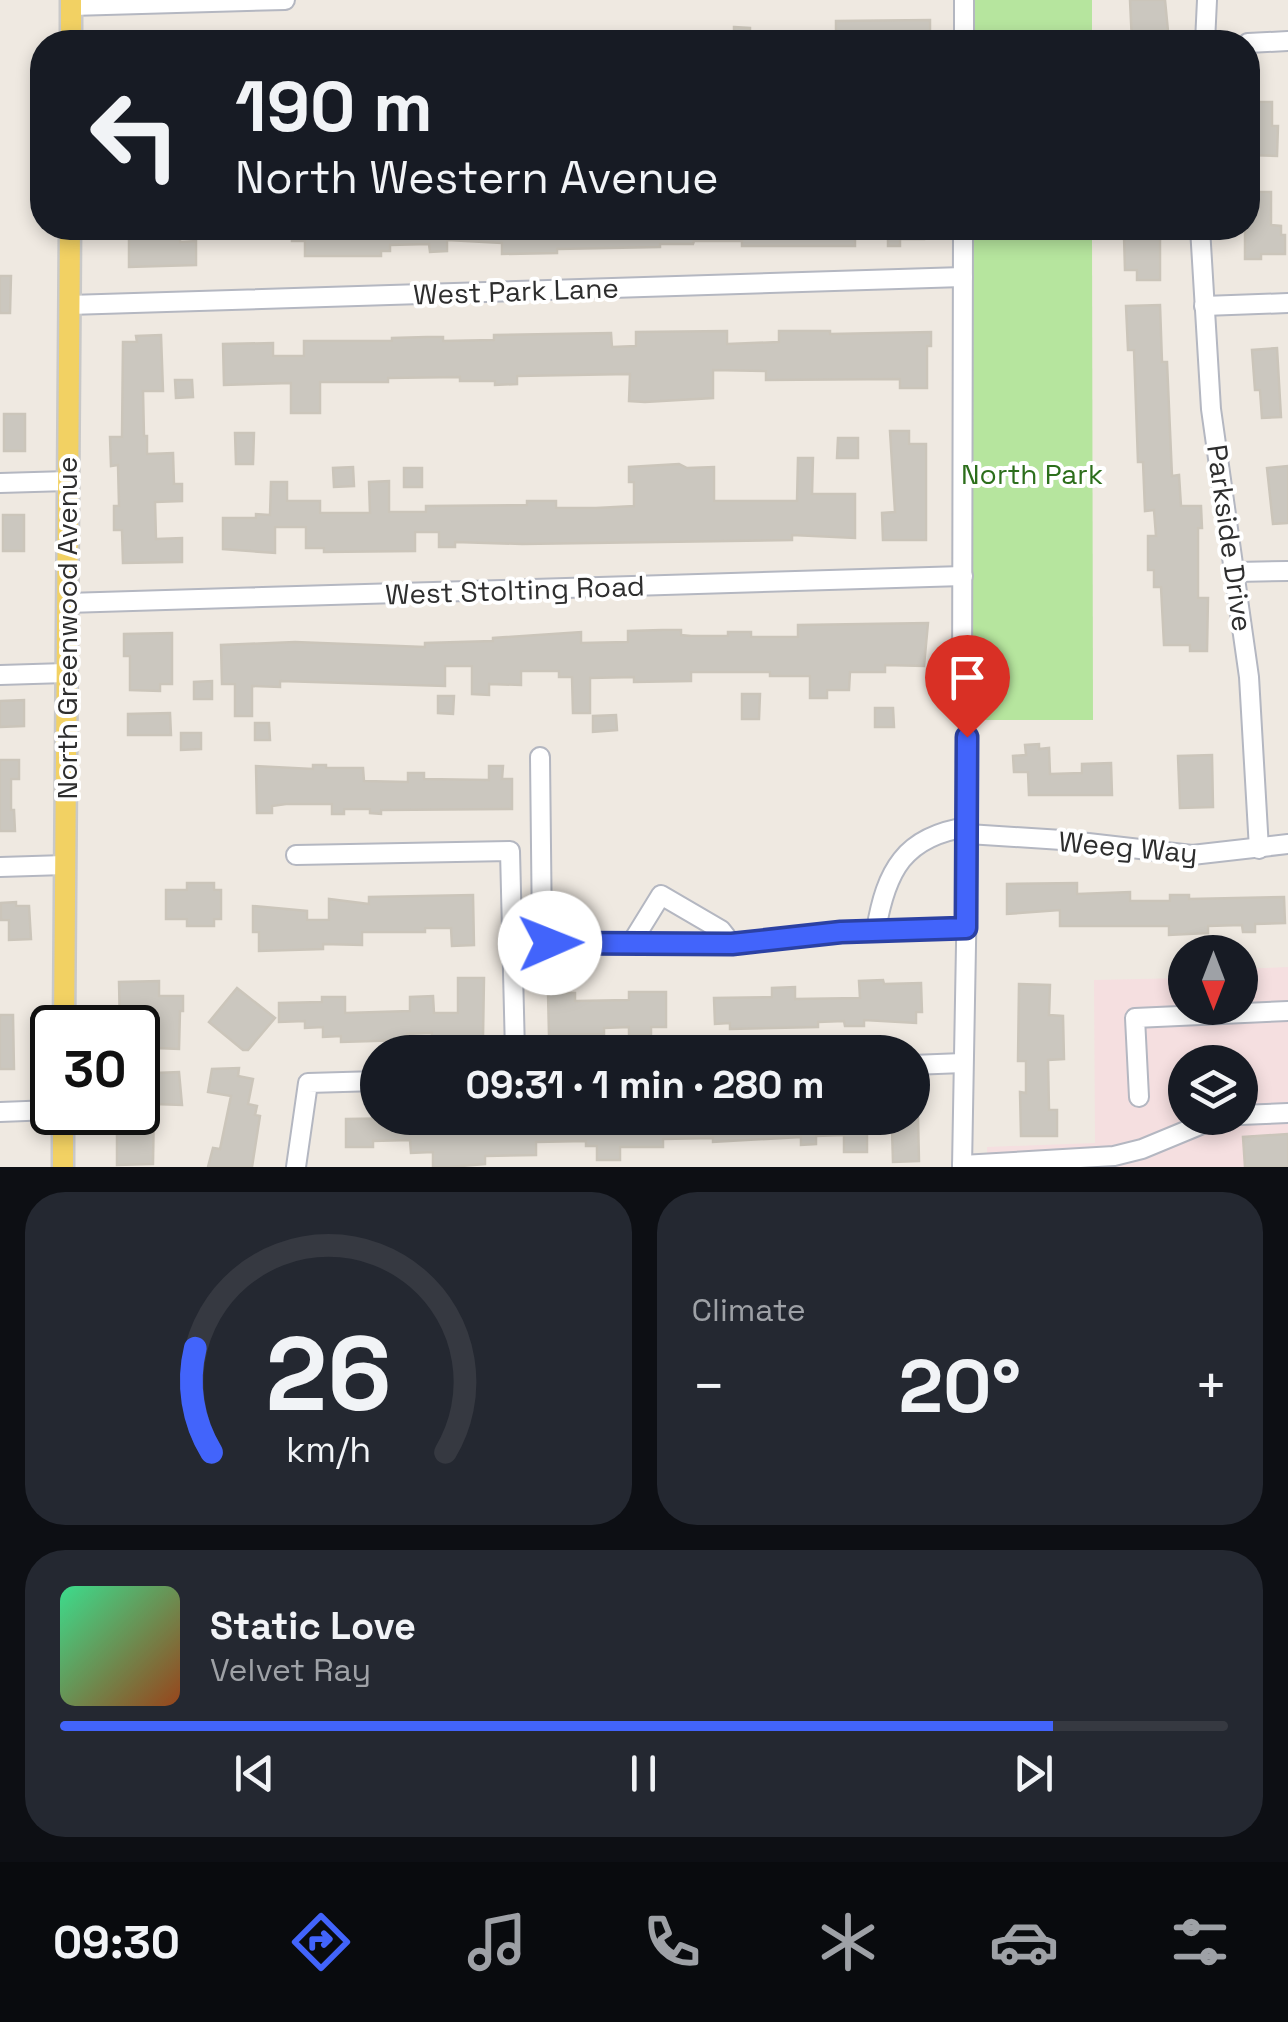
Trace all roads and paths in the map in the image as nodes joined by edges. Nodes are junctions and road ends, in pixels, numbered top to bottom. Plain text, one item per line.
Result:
1 (285, 0) edge
2 (964, 0) edge
3 (1207, 0) edge
4 (72, 3) edge
5 (71, 30) edge
6 (964, 30) edge
7 (1206, 30) edge
8 (1288, 41) edge
9 (1260, 42) edge
10 (70, 240) edge
11 (963, 240) edge
12 (1201, 240) edge
13 (963, 277) junction
14 (1288, 303) edge
15 (69, 305) junction
16 (1204, 306) junction
17 (68, 481) junction
18 (0, 483) edge
19 (1288, 571) edge
20 (1236, 572) junction
21 (962, 576) junction
22 (67, 603) junction
23 (66, 673) junction
24 (0, 675) edge
25 (962, 704) dead end
26 (967, 737) dead end
27 (540, 757) dead end
28 (968, 830) junction
29 (1288, 844) edge
30 (1259, 849) junction
31 (296, 855) dead end
32 (65, 865) junction
33 (0, 867) edge
34 (540, 904) junction
35 (512, 907) junction
36 (966, 928) junction
37 (876, 930) junction
38 (632, 942) junction
39 (732, 944) junction
40 (64, 1005) edge
41 (1288, 1012) edge
42 (515, 1035) edge
43 (963, 1063) junction
44 (930, 1064) edge
45 (360, 1081) edge
46 (1139, 1097) dead end
47 (30, 1111) edge
48 (0, 1112) edge
49 (1288, 1112) edge
50 (1258, 1113) edge
51 (63, 1135) edge
52 (1174, 1135) edge
53 (962, 1166) edge
54 (63, 1167) edge
55 (296, 1167) edge

1 - 4 street
2 - 6 street
3 - 7 street
4 - 5 main road
8 - 9 street
10 - 15 main road, North Greenwood Avenue
11 - 13 street
12 - 16 street, Parkside Drive
13 - 15 street, West Park Lane
13 - 21 street
14 - 16 street
15 - 17 main road, North Greenwood Avenue
16 - 20 street, Parkside Drive
17 - 18 street
17 - 22 main road, North Greenwood Avenue
19 - 20 street
20 - 30 street, Parkside Drive
21 - 22 street, West Stolting Road
21 - 25 street
22 - 23 main road, North Greenwood Avenue
23 - 24 street
23 - 32 main road, North Greenwood Avenue
26 - 28 street
27 - 34 street
28 - 30 street, Weeg Way
28 - 36 street
28 - 37 street
29 - 30 street, Weeg Way
31 - 35 street
32 - 33 street
32 - 40 main road, North Greenwood Avenue
34 - 35 street
34 - 38 street
35 - 42 street
36 - 37 street
36 - 43 street
37 - 39 street
38 - 39 street
38 - 39 street
41 - 46 street
43 - 44 street
43 - 53 street
45 - 55 street
47 - 48 street
49 - 50 street
51 - 54 main road
52 - 53 street

